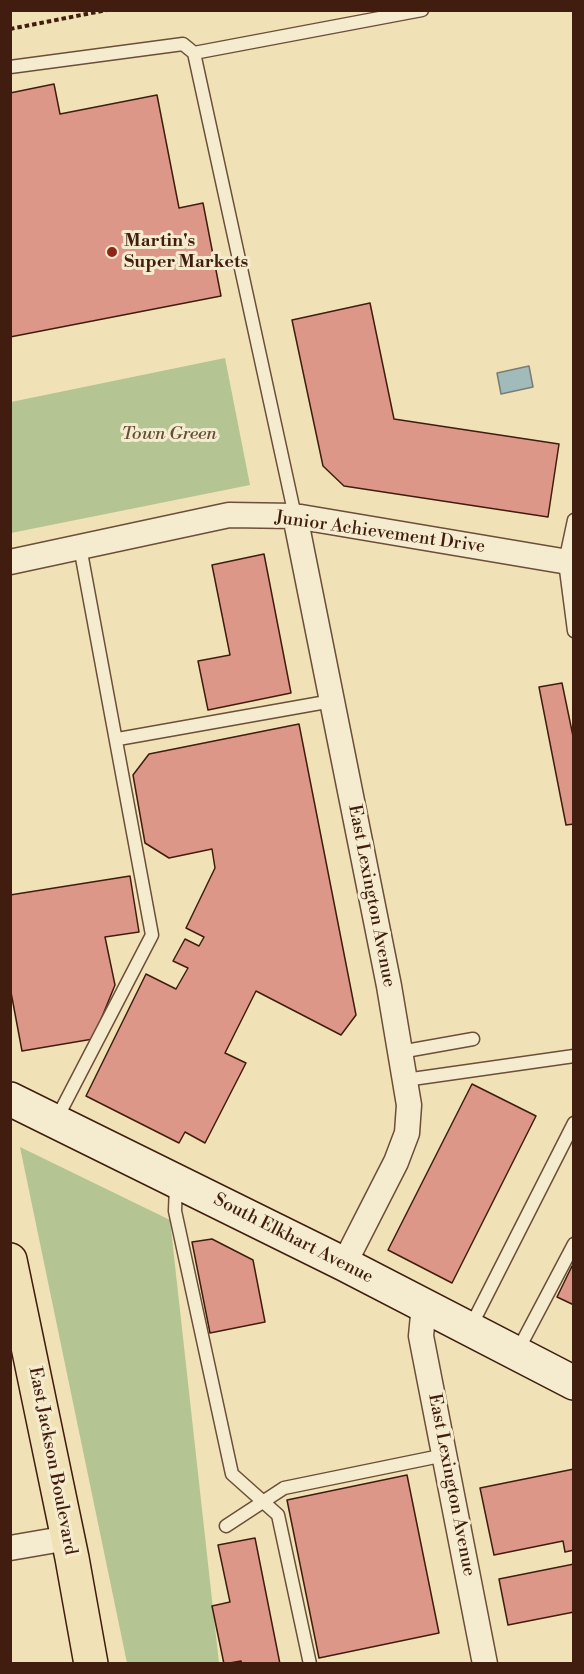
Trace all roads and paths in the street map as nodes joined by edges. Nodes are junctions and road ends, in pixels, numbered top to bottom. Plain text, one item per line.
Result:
1 (107, 10) edge
2 (422, 10) edge
3 (10, 29) edge
4 (194, 53) junction
5 (10, 67) edge
6 (295, 516) junction
7 (573, 519) edge
8 (80, 547) junction
9 (10, 562) edge
10 (569, 562) edge
11 (573, 631) edge
12 (332, 701) junction
13 (118, 739) junction
14 (473, 1039) dead end
15 (400, 1052) junction
16 (573, 1056) edge
17 (405, 1080) junction
18 (10, 1099) edge
19 (55, 1121) junction
20 (573, 1123) edge
21 (176, 1181) junction
22 (573, 1244) edge
23 (10, 1260) edge
24 (344, 1264) junction
25 (424, 1305) junction
26 (470, 1329) junction
27 (516, 1353) junction
28 (10, 1366) edge
29 (573, 1383) edge
30 (445, 1455) junction
31 (263, 1501) junction
32 (226, 1526) dead end
33 (57, 1540) junction
34 (10, 1548) edge
35 (68, 1664) edge
36 (91, 1664) edge
37 (310, 1664) edge
38 (485, 1664) edge

1 - 3 path
2 - 4 lane
4 - 5 lane
4 - 6 lane
6 - 8 street, Junior Achievement Drive
6 - 10 street, Junior Achievement Drive
6 - 12 street, East Lexington Avenue
7 - 10 lane
8 - 9 street, Junior Achievement Drive
8 - 13 lane
10 - 11 lane
12 - 13 lane
12 - 15 street, East Lexington Avenue
13 - 19 lane
14 - 15 lane
15 - 17 street, East Lexington Avenue
16 - 17 lane
17 - 24 street, East Lexington Avenue
18 - 19 main road, South Elkhart Avenue
19 - 21 main road, South Elkhart Avenue
20 - 26 lane
21 - 24 main road, South Elkhart Avenue
21 - 31 lane
22 - 27 lane
23 - 33 main road, East Jackson Boulevard
24 - 25 main road, South Elkhart Avenue
25 - 26 main road, South Elkhart Avenue
25 - 30 street, East Lexington Avenue
26 - 27 main road, South Elkhart Avenue
27 - 29 main road, South Elkhart Avenue
28 - 33 main road, East Jackson Boulevard
30 - 31 lane
30 - 38 street, East Lexington Avenue
31 - 32 lane
31 - 37 lane
33 - 34 street
33 - 35 main road, East Jackson Boulevard
33 - 36 main road, East Jackson Boulevard

